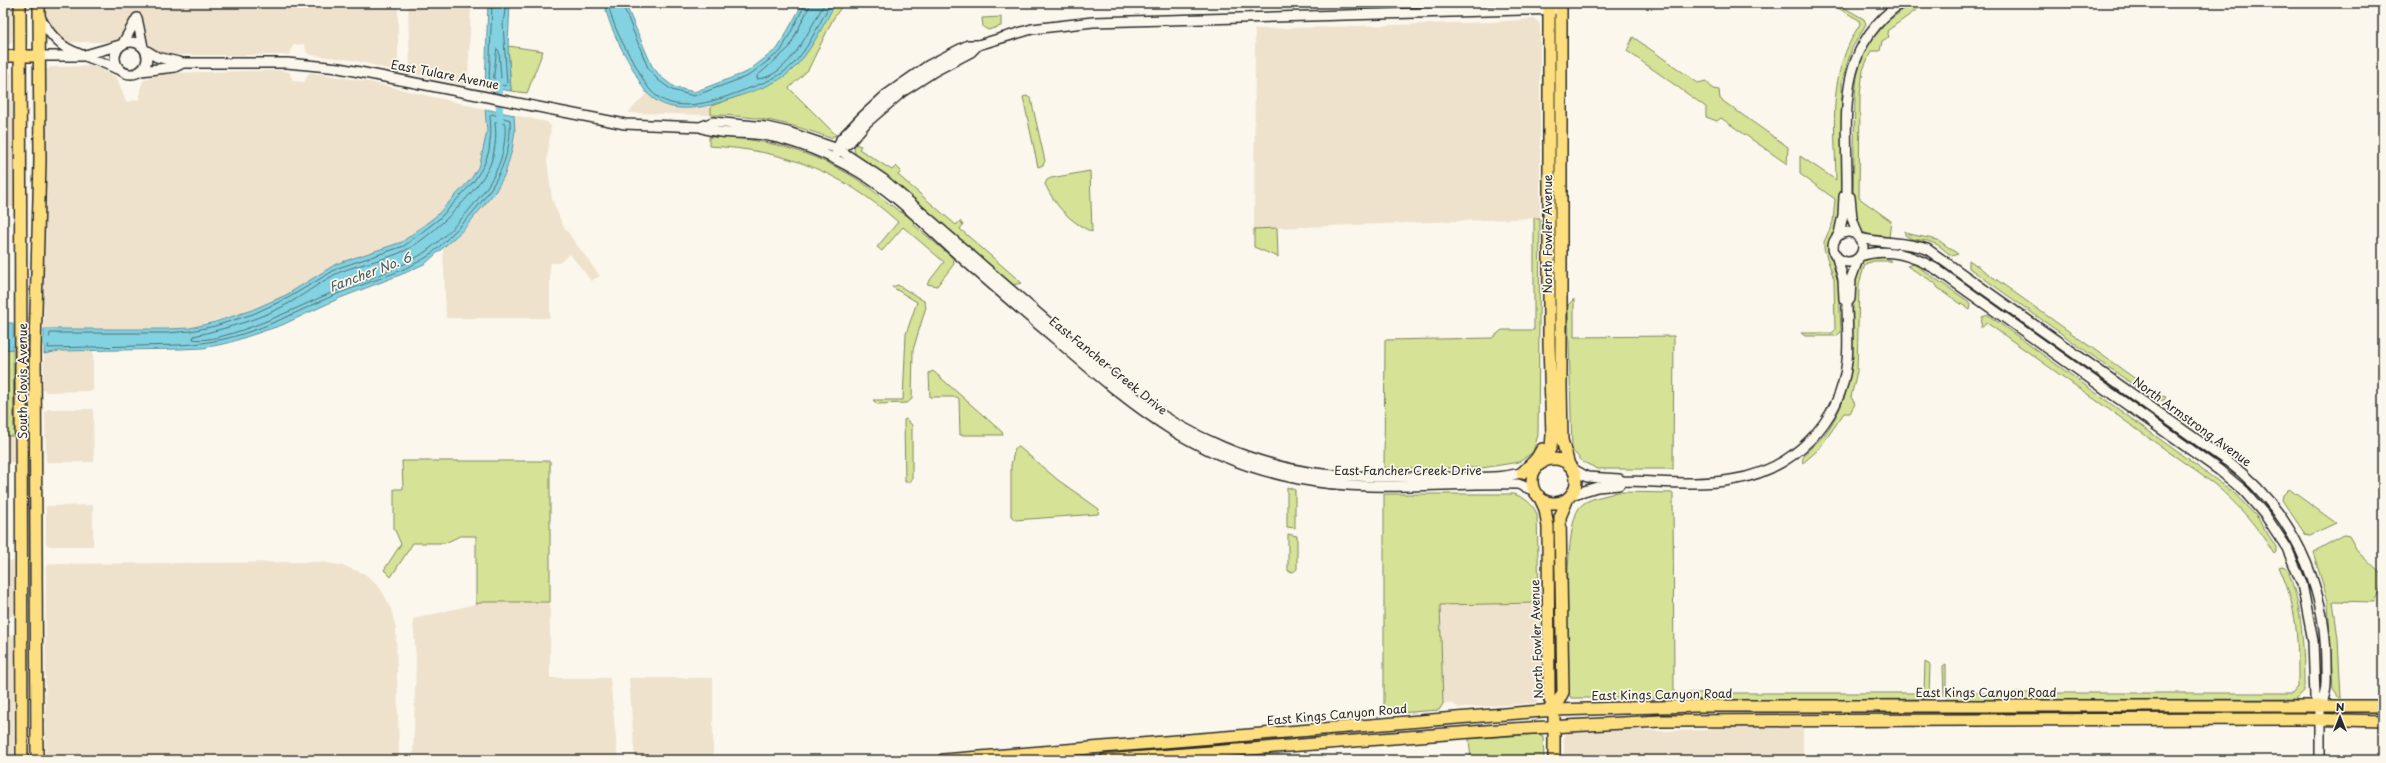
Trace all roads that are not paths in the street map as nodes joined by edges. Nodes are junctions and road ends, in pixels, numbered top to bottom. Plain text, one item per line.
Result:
1 (20, 3) edge
2 (1901, 3) edge
3 (1550, 6) edge
4 (1561, 6) edge
5 (39, 9) edge
6 (122, 44) junction
7 (144, 49) junction
8 (3, 56) edge
9 (20, 56) junction
10 (39, 56) junction
11 (82, 56) junction
12 (183, 63) junction
13 (117, 69) junction
14 (141, 71) junction
15 (700, 126) junction
16 (838, 149) junction
17 (833, 158) junction
18 (1847, 193) junction
19 (1839, 234) junction
20 (1859, 236) junction
21 (1859, 257) junction
22 (1837, 258) junction
23 (21, 263) junction
24 (1847, 303) junction
25 (36, 318) junction
26 (28, 333) junction
27 (1548, 344) junction
28 (28, 348) junction
29 (21, 403) junction
30 (36, 452) junction
31 (1540, 465) junction
32 (1571, 467) junction
33 (1522, 473) junction
34 (1622, 481) junction
35 (21, 485) junction
36 (1537, 494) junction
37 (1569, 496) junction
38 (36, 554) junction
39 (21, 626) junction
40 (37, 669) junction
41 (21, 682) junction
42 (1805, 706) junction
43 (2320, 706) junction
44 (2383, 706) edge
45 (1554, 710) junction
46 (37, 713) junction
47 (1703, 720) junction
48 (2320, 720) junction
49 (2383, 721) edge
50 (1554, 726) junction
51 (1357, 728) junction
52 (1281, 746) junction
53 (1026, 754) junction
54 (22, 760) edge
55 (37, 760) edge
56 (943, 760) edge
57 (1011, 760) edge
58 (1105, 760) edge
59 (1554, 760) edge
60 (2320, 760) edge

1 - 9 main road, South Clovis Avenue
2 - 18 street
3 - 4 street
3 - 16 street
3 - 27 main road, North Fowler Avenue
4 - 32 main road, North Fowler Avenue
5 - 10 main road, South Clovis Avenue
5 - 11 street
6 - 7 street, East Tulare Avenue
6 - 7 street
6 - 11 street, East Tulare Avenue
6 - 13 street
7 - 12 street, East Tulare Avenue
7 - 14 street
8 - 9 main road, East Tulare Avenue
9 - 10 main road, East Tulare Avenue
9 - 23 main road, South Clovis Avenue
10 - 11 street, East Tulare Avenue
10 - 25 main road, South Clovis Avenue
11 - 13 street, East Tulare Avenue
12 - 14 street, East Tulare Avenue
12 - 15 street, East Tulare Avenue
13 - 14 street, East Tulare Avenue
15 - 16 street, East Tulare Avenue
15 - 17 street, East Tulare Avenue
16 - 17 street
16 - 33 street, East Fancher Creek Drive
17 - 36 street, East Fancher Creek Drive
18 - 19 street
18 - 20 street
19 - 20 street
19 - 22 street
20 - 21 street
20 - 43 street, North Armstrong Avenue
21 - 22 street
21 - 24 street
21 - 43 street, North Armstrong Avenue
22 - 24 street
23 - 25 main road
23 - 26 main road, South Clovis Avenue
24 - 34 street
25 - 26 main road, South Clovis Avenue
26 - 28 main road, South Clovis Avenue
27 - 31 main road, North Fowler Avenue
27 - 33 main road
28 - 29 main road, South Clovis Avenue
28 - 30 main road, South Clovis Avenue
29 - 30 main road
29 - 35 main road, South Clovis Avenue
30 - 38 main road, South Clovis Avenue
31 - 32 main road
31 - 33 street, East Fancher Creek Drive
31 - 36 main road
32 - 34 street
32 - 37 main road
34 - 37 street
35 - 38 main road
35 - 39 main road, South Clovis Avenue
36 - 37 main road
36 - 45 main road, North Fowler Avenue
37 - 45 main road, North Fowler Avenue
38 - 40 main road, South Clovis Avenue
39 - 40 main road
39 - 41 main road, South Clovis Avenue
40 - 46 main road, South Clovis Avenue
41 - 46 main road
41 - 54 main road, South Clovis Avenue
42 - 43 main road, East Kings Canyon Road
42 - 45 main road, East Kings Canyon Road
42 - 47 main road
43 - 44 main road, East Kings Canyon Road
43 - 48 street
45 - 50 main road
45 - 51 main road, East Kings Canyon Road
46 - 55 main road, South Clovis Avenue
47 - 48 main road
47 - 50 main road
48 - 49 main road
48 - 60 street
50 - 52 main road
50 - 59 main road
51 - 52 main road
51 - 53 main road, East Kings Canyon Road
52 - 58 main road
53 - 56 main road, East Kings Canyon Road
53 - 57 main road

